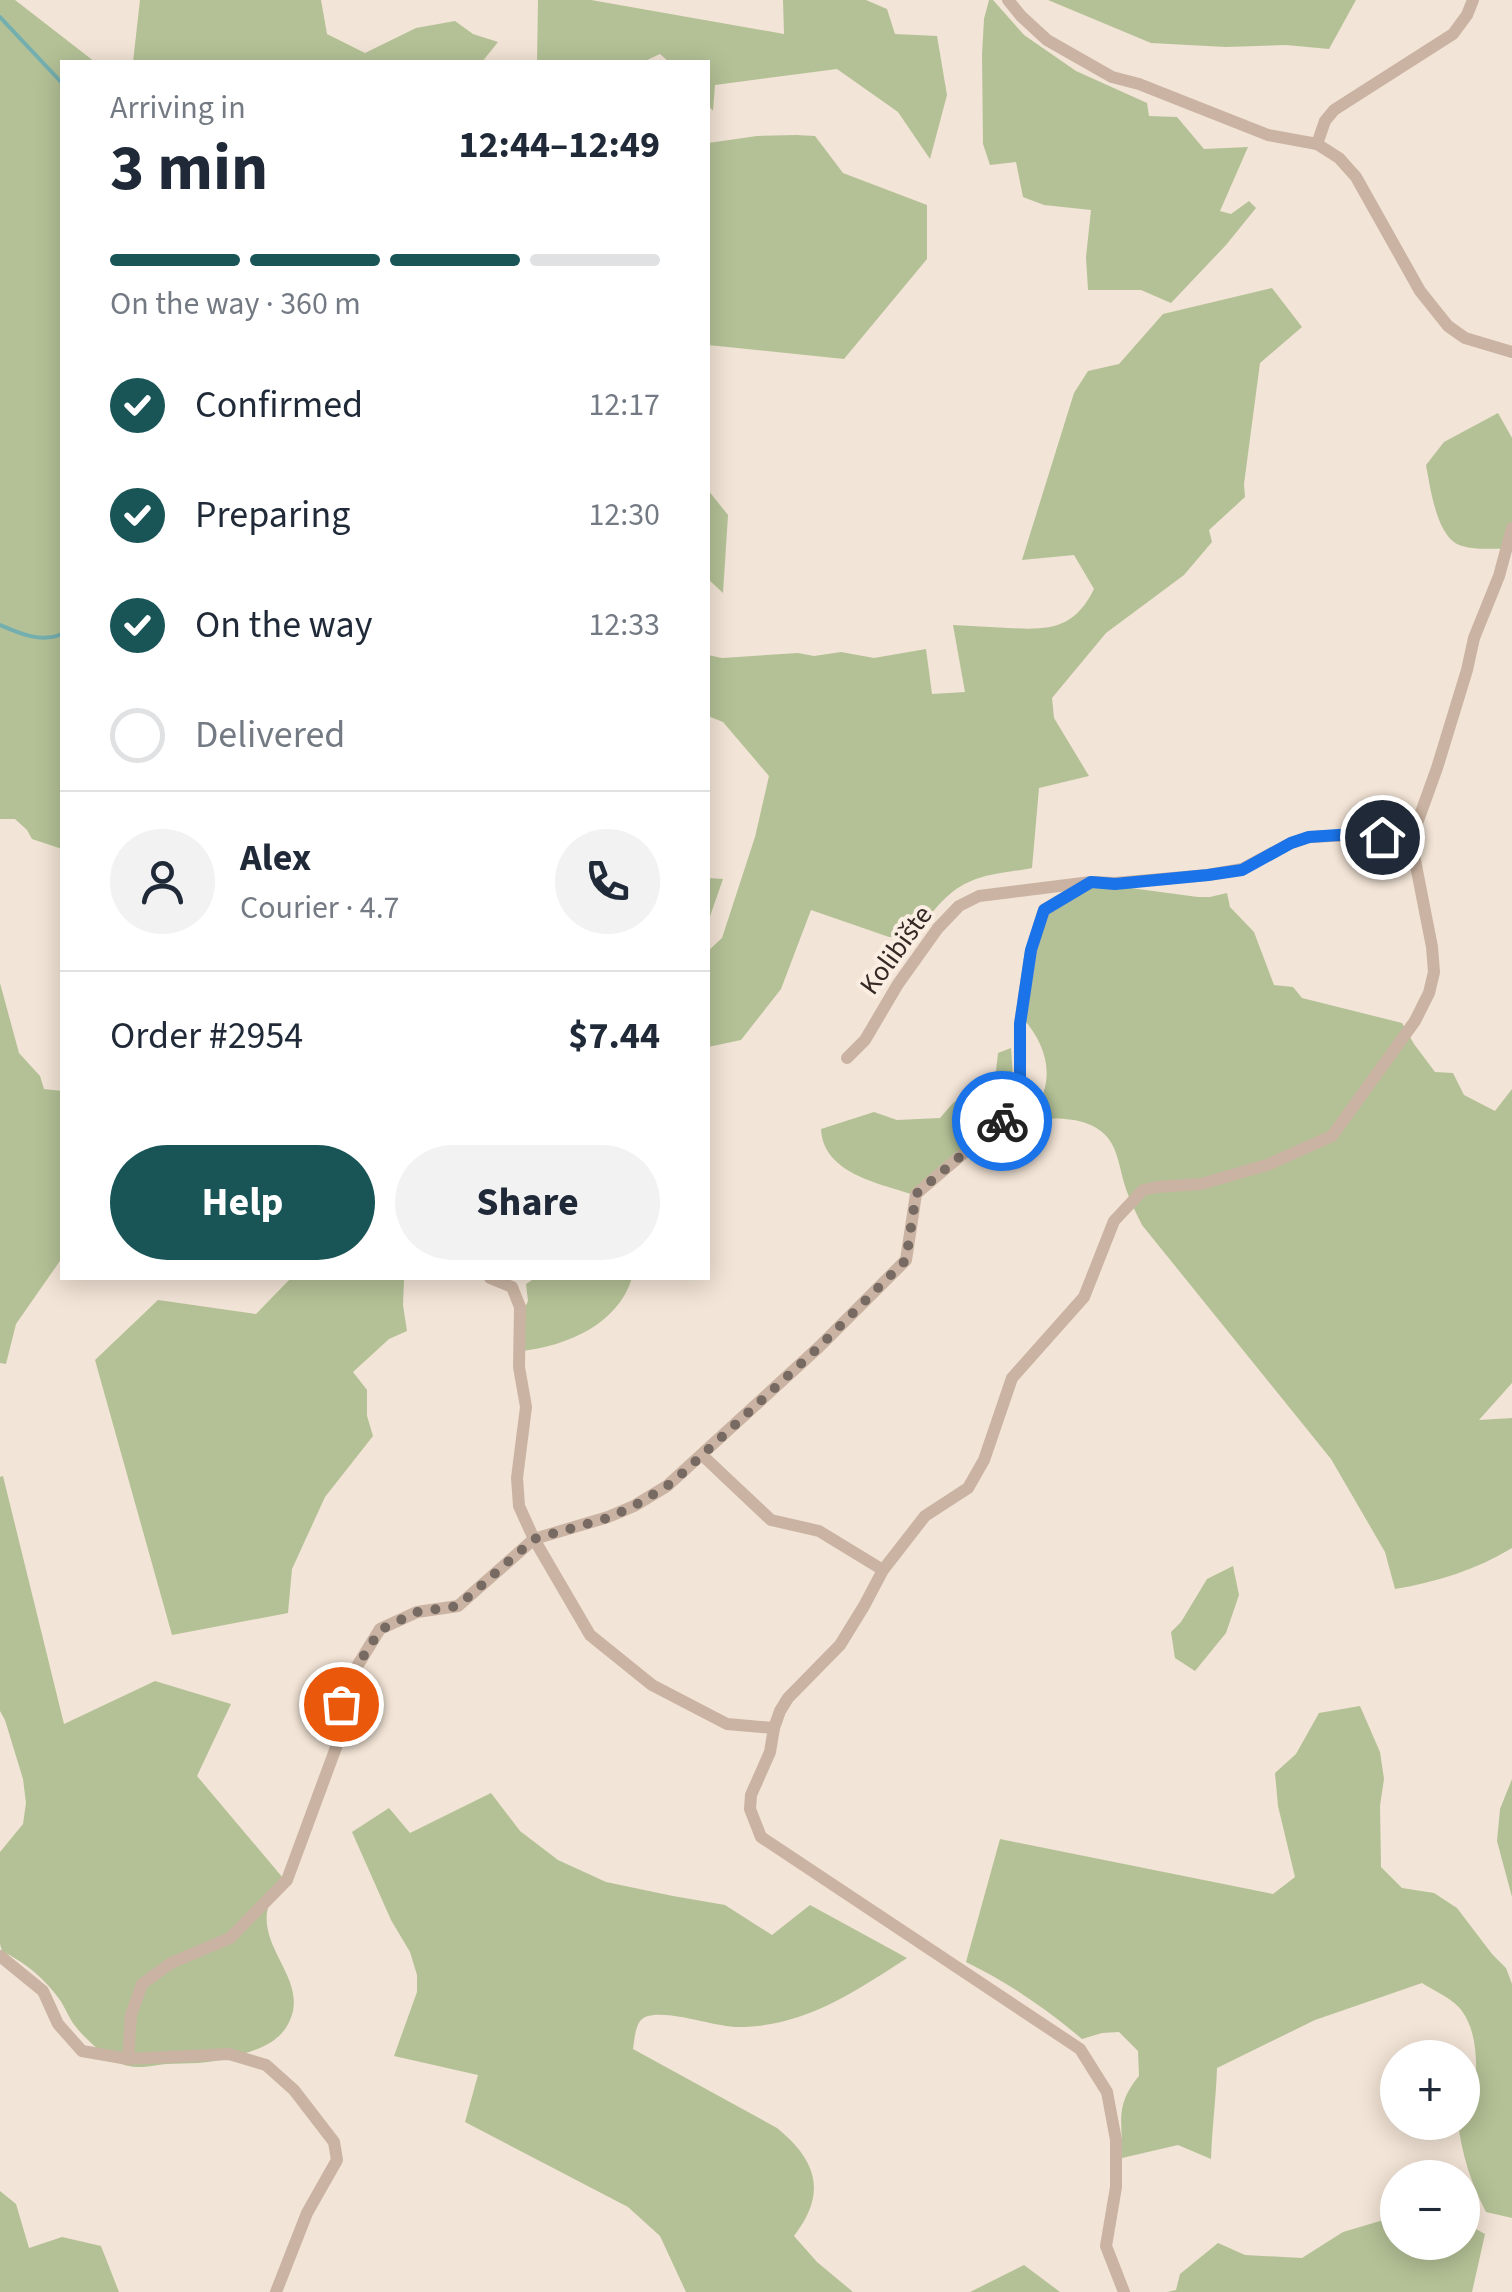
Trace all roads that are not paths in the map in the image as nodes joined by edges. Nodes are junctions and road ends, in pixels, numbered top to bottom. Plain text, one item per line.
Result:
1 (1008, 0) edge
2 (1473, 0) edge
3 (1317, 144) junction
4 (1512, 352) edge
5 (1512, 528) edge
6 (1411, 840) junction
7 (1091, 882) junction
8 (848, 1058) dead end
9 (494, 1280) edge
10 (702, 1456) junction
11 (534, 1539) junction
12 (883, 1570) junction
13 (774, 1728) junction
14 (0, 1956) edge
15 (128, 2059) junction
16 (276, 2292) edge
17 (1124, 2292) edge

1 - 3 street
2 - 3 street
3 - 4 street
5 - 6 street
6 - 7 street, Kolibište
6 - 12 street
7 - 8 street, Kolibište
7 - 10 street
9 - 11 street
10 - 11 street
10 - 12 street
11 - 13 street
11 - 15 street
12 - 13 street
13 - 17 street
14 - 15 street
15 - 16 street

